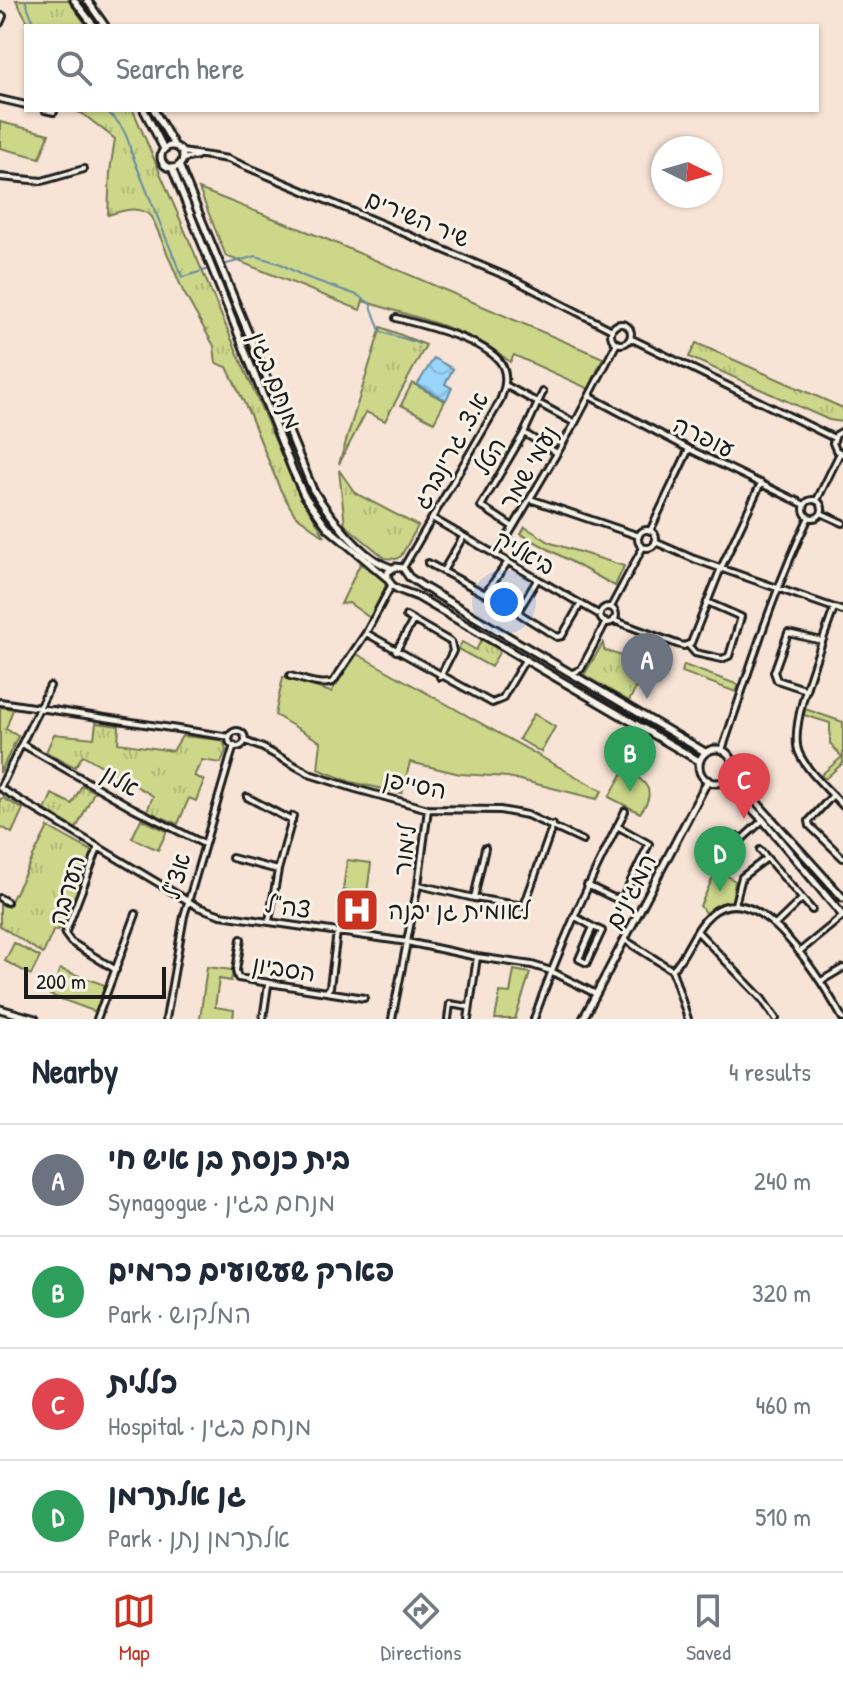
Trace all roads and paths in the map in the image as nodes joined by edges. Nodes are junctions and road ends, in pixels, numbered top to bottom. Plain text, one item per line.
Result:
1 (74, 0) edge
2 (87, 0) edge
3 (3, 16) dead end
4 (0, 23) edge
5 (92, 24) edge
6 (104, 24) edge
7 (0, 99) edge
8 (24, 105) edge
9 (145, 112) edge
10 (155, 112) edge
11 (175, 146) junction
12 (164, 149) junction
13 (182, 159) junction
14 (172, 168) junction
15 (84, 169) dead end
16 (0, 178) edge
17 (396, 318) dead end
18 (612, 330) junction
19 (630, 338) junction
20 (617, 343) junction
21 (505, 385) junction
22 (543, 392) dead end
23 (589, 396) junction
24 (538, 402) junction
25 (575, 423) junction
26 (843, 431) edge
27 (524, 433) junction
28 (834, 438) junction
29 (689, 449) junction
30 (557, 453) junction
31 (841, 454) edge
32 (761, 483) junction
33 (530, 499) junction
34 (817, 500) junction
35 (805, 505) junction
36 (821, 513) junction
37 (809, 517) junction
38 (432, 518) junction
39 (843, 523) edge
40 (513, 527) junction
41 (650, 531) junction
42 (639, 536) junction
43 (463, 537) junction
44 (655, 542) junction
45 (643, 547) junction
46 (496, 556) junction
47 (428, 563) dead end
48 (507, 563) junction
49 (392, 568) junction
50 (403, 568) junction
51 (721, 568) junction
52 (443, 571) junction
53 (409, 577) junction
54 (387, 578) junction
55 (537, 580) junction
56 (394, 587) junction
57 (779, 587) junction
58 (707, 602) junction
59 (580, 605) junction
60 (611, 607) junction
61 (834, 608) junction
62 (843, 611) edge
63 (406, 616) dead end
64 (603, 619) junction
65 (613, 620) junction
66 (413, 621) junction
67 (366, 633) junction
68 (823, 642) junction
69 (688, 645) junction
70 (396, 651) junction
71 (526, 659) junction
72 (581, 669) junction
73 (573, 673) junction
74 (290, 676) dead end
75 (440, 677) junction
76 (582, 678) junction
77 (50, 686) dead end
78 (807, 690) junction
79 (0, 702) edge
80 (39, 708) junction
81 (230, 737) junction
82 (245, 741) junction
83 (22, 744) junction
84 (234, 745) junction
85 (722, 750) junction
86 (705, 752) junction
87 (699, 761) junction
88 (731, 774) junction
89 (708, 780) junction
90 (724, 781) junction
91 (0, 788) edge
92 (833, 795) junction
93 (247, 797) dead end
94 (843, 806) edge
95 (428, 809) junction
96 (625, 811) dead end
97 (763, 820) junction
98 (553, 825) junction
99 (617, 826) junction
100 (738, 837) dead end
101 (583, 841) dead end
102 (204, 844) junction
103 (98, 848) junction
104 (485, 848) dead end
105 (760, 850) dead end
106 (232, 858) dead end
107 (767, 858) junction
108 (843, 858) edge
109 (278, 870) junction
110 (418, 885) junction
111 (587, 885) junction
112 (0, 898) edge
113 (474, 898) junction
114 (802, 899) junction
115 (188, 901) junction
116 (843, 901) edge
117 (7, 902) dead end
118 (735, 904) junction
119 (812, 910) dead end
120 (136, 914) dead end
121 (842, 914) edge
122 (573, 916) junction
123 (269, 921) junction
124 (774, 925) junction
125 (593, 927) junction
126 (697, 931) junction
127 (337, 932) junction
128 (241, 939) dead end
129 (625, 940) junction
130 (407, 942) junction
131 (799, 952) junction
132 (477, 957) junction
133 (843, 968) edge
134 (116, 970) junction
135 (672, 970) junction
136 (551, 971) junction
137 (820, 981) junction
138 (268, 985) junction
139 (327, 991) junction
140 (596, 994) junction
141 (364, 998) dead end
142 (469, 1008) junction
143 (0, 1009) edge
144 (35, 1019) edge
145 (97, 1019) edge
146 (166, 1019) edge
147 (263, 1019) edge
148 (392, 1019) edge
149 (448, 1019) edge
150 (468, 1019) edge
151 (534, 1019) edge
152 (583, 1019) edge
153 (688, 1019) edge
154 (776, 1019) edge
155 (843, 1019) edge

1 - 5 main road
2 - 6 main road
3 - 4 street
7 - 8 street
9 - 12 main road
10 - 11 main road
11 - 12 main road
11 - 13 main road
12 - 14 main road
13 - 14 main road
13 - 18 street, שיר השירים
13 - 49 main road, מנחם בגין
14 - 54 main road, מנחם בגין
15 - 16 street
17 - 21 street, א.צ. גרינברג
18 - 19 street
18 - 20 street
19 - 20 street
19 - 28 street
20 - 23 street, נעמי שמר
21 - 24 street
21 - 38 street, א.צ. גרינברג
22 - 24 street, הטל
23 - 25 street, נעמי שמר
23 - 29 street, עופרה
24 - 25 street
24 - 27 street, הטל
25 - 30 street, נעמי שמר
26 - 28 street
27 - 30 street, הטל
27 - 40 street, הטל
28 - 31 street
29 - 32 street, עופרה
29 - 41 street
30 - 33 street, נעמי שמר
31 - 34 street
32 - 35 street, עופרה
32 - 51 street
33 - 40 street, נעמי שמר
33 - 42 street
34 - 35 street
34 - 36 street
35 - 37 street
36 - 37 street
36 - 39 street
37 - 57 street
38 - 43 street, ביאליק
38 - 50 street, א.צ. גרינברג
40 - 46 street, נעמי שמר
41 - 42 street
41 - 44 street
42 - 45 street
43 - 46 street, ביאליק
43 - 52 street
44 - 45 street
44 - 51 street
45 - 60 street
46 - 48 street, ביאליק
47 - 52 street
48 - 52 street
48 - 55 street, ביאליק
49 - 50 main road
49 - 54 main road
50 - 53 main road
51 - 57 street
51 - 58 street
53 - 56 main road
53 - 73 main road
54 - 56 main road
55 - 59 street, ביאליק
55 - 59 street
56 - 67 street
56 - 71 main road
57 - 61 street
57 - 85 street
58 - 69 street
58 - 69 street
59 - 64 street, ביאליק
60 - 64 street
60 - 65 street
61 - 62 street
61 - 68 street
63 - 66 street
64 - 65 street
64 - 72 street
65 - 69 street
66 - 70 street
66 - 75 street
67 - 70 street
67 - 74 street
68 - 78 street
68 - 78 street
70 - 75 street
71 - 75 street
71 - 87 main road
72 - 73 street
72 - 76 street
73 - 76 main road
76 - 86 main road
77 - 80 street
78 - 92 street
79 - 80 street
80 - 81 street
80 - 83 street
81 - 82 street
81 - 84 street
82 - 84 street
82 - 95 street, הסייפן
83 - 91 street
83 - 102 street, אלון
84 - 102 street, אצ"ל
85 - 86 main road
85 - 88 main road
86 - 87 main road
87 - 89 main road
88 - 90 main road
88 - 116 main road
89 - 90 main road
89 - 129 main road, המגינים
90 - 97 main road
91 - 103 street, צה"ל
92 - 94 street
92 - 108 street
93 - 109 street
95 - 98 street, הסייפן
95 - 110 street, לימור
96 - 99 street
97 - 100 street
97 - 121 main road
98 - 101 street, הסייפן
98 - 113 street
99 - 111 street
99 - 111 street
102 - 115 street, אצ"ל
103 - 115 street, צה"ל
103 - 134 street, הערבה
104 - 113 street
105 - 107 street
106 - 109 street
107 - 114 street
107 - 118 street
109 - 123 street
110 - 113 street
110 - 130 street, לימור
111 - 122 street
112 - 117 street
114 - 119 street
114 - 124 street
115 - 123 street, צה"ל
115 - 146 street, אצ"ל
116 - 121 main road
118 - 124 street
118 - 126 street
120 - 134 street
121 - 131 street
122 - 125 street
122 - 136 street
123 - 127 street, צה"ל
124 - 131 street
125 - 125 street
126 - 135 street
126 - 154 street
127 - 130 street, צה"ל
127 - 139 street
128 - 138 street, הסביון
129 - 135 street
129 - 140 main road, המגינים
130 - 132 street, צה"ל
130 - 148 street, לימור
131 - 137 street
132 - 136 street, צה"ל
132 - 142 street
133 - 137 street
134 - 145 street
135 - 153 street
136 - 140 street, צה"ל
136 - 151 street
137 - 155 street
138 - 139 street, הסביון
138 - 147 street
139 - 141 street, הסביון
140 - 152 main road, המגינים
142 - 149 street
142 - 150 street
143 - 144 main road

